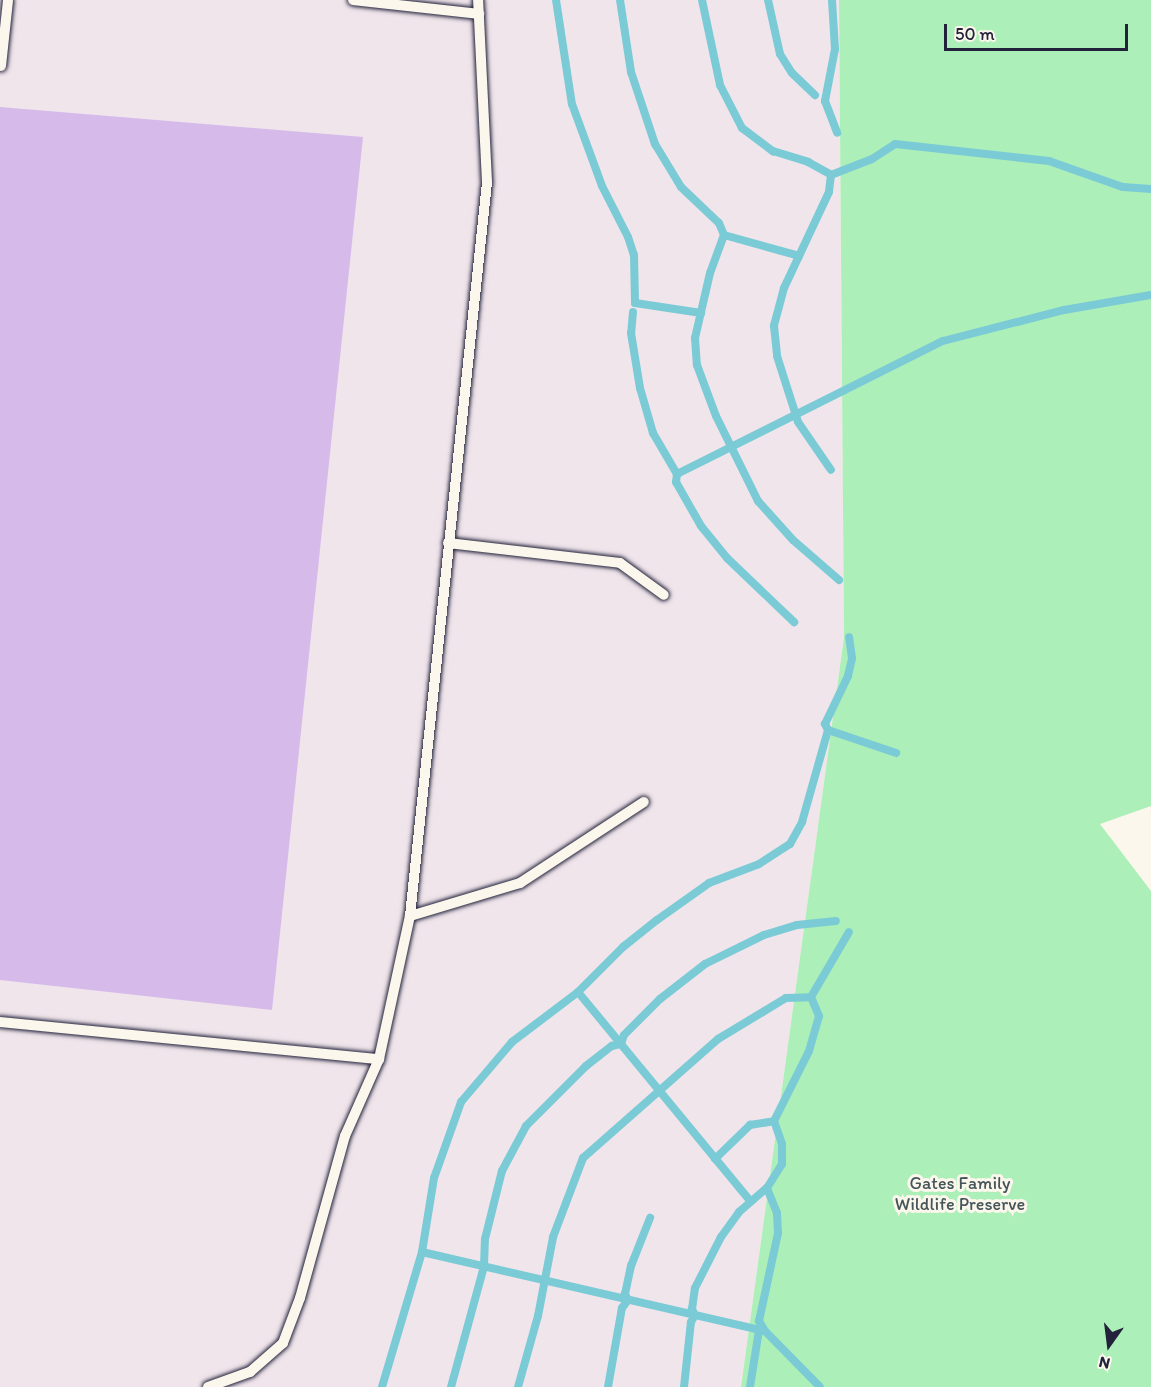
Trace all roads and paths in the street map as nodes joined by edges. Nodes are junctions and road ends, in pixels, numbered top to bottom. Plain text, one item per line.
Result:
1 (8, 0) edge
2 (353, 0) edge
3 (478, 0) edge
4 (479, 14) junction
5 (1, 66) edge
6 (448, 543) junction
7 (664, 596) dead end
8 (644, 802) dead end
9 (410, 916) junction
10 (0, 1022) edge
11 (379, 1059) junction
12 (208, 1387) edge

1 - 5 lane
2 - 4 lane
3 - 4 lane
4 - 6 lane
6 - 7 lane
6 - 9 lane
8 - 9 lane
9 - 11 lane
10 - 11 lane
11 - 12 lane

